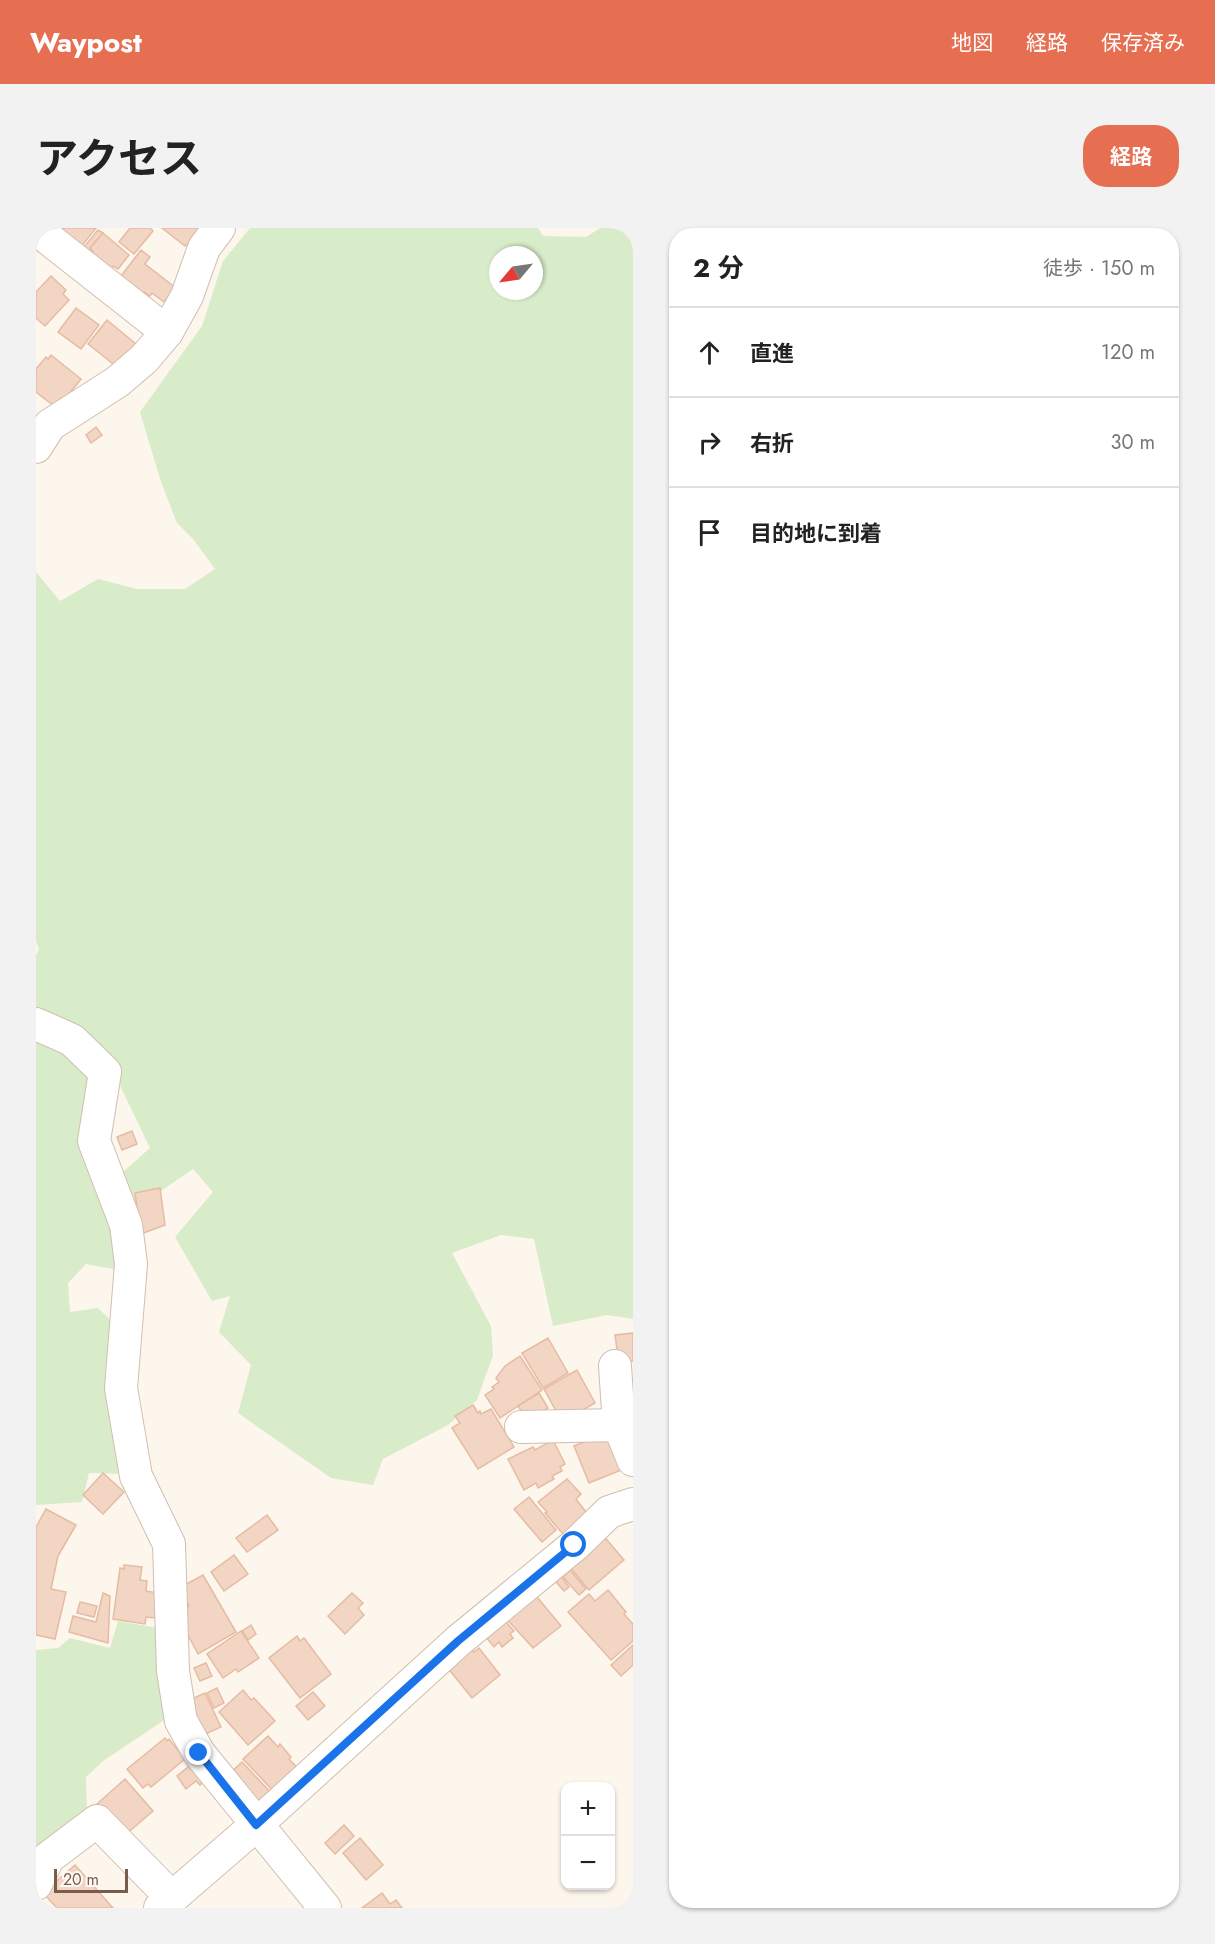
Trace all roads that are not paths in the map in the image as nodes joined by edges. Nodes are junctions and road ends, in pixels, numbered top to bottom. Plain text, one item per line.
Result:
1 (219, 228) edge
2 (36, 229) edge
3 (167, 332) junction
4 (36, 447) edge
5 (36, 1024) edge
6 (615, 1366) dead end
7 (619, 1425) junction
8 (521, 1426) dead end
9 (633, 1460) edge
10 (633, 1504) edge
11 (256, 1825) junction
12 (36, 1884) edge
13 (166, 1903) edge
14 (325, 1908) edge

1 - 3 street
2 - 3 street
3 - 4 street
5 - 11 street
6 - 7 street
7 - 8 street
7 - 9 street
10 - 11 street
11 - 13 street
11 - 14 street
12 - 13 street

